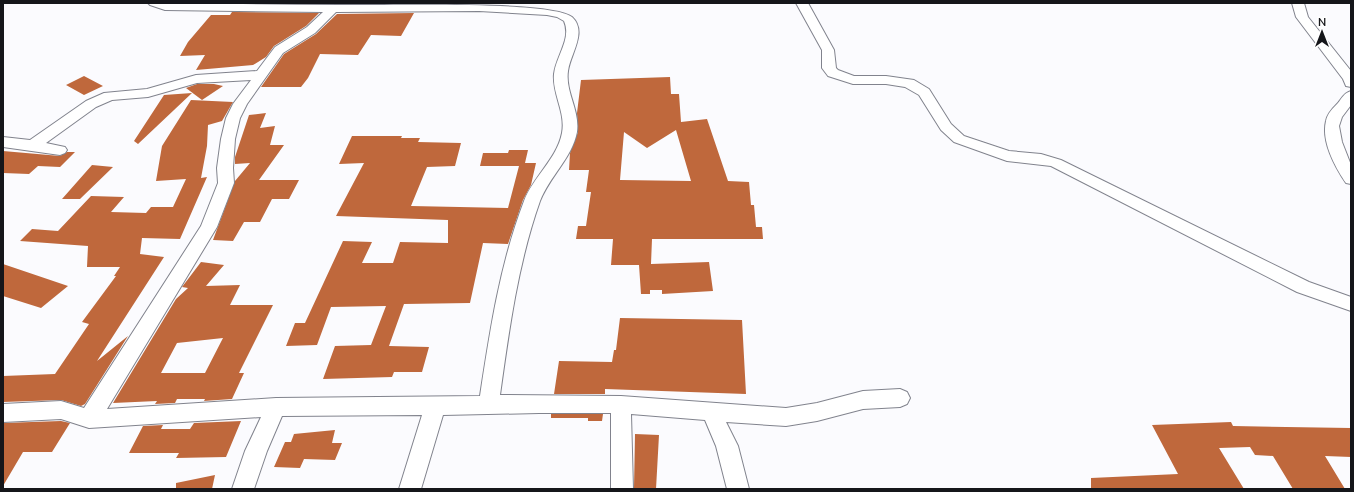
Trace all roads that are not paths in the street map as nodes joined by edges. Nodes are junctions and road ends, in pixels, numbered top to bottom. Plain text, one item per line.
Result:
1 (154, 3) edge
2 (802, 3) edge
3 (1298, 3) edge
4 (469, 6) edge
5 (333, 9) junction
6 (260, 75) junction
7 (1351, 83) edge
8 (1351, 95) edge
9 (3, 142) edge
10 (33, 145) junction
11 (60, 150) dead end
12 (1351, 179) edge
13 (1351, 304) edge
14 (900, 398) dead end
15 (489, 403) junction
16 (621, 405) junction
17 (435, 406) junction
18 (276, 407) junction
19 (711, 412) junction
20 (3, 413) edge
21 (89, 419) junction
22 (243, 489) edge
23 (410, 489) edge
24 (622, 489) edge
25 (738, 489) edge

1 - 5 street
2 - 13 street
3 - 7 street
4 - 5 street
4 - 15 street
5 - 6 street
6 - 10 street
6 - 21 street
8 - 12 street
9 - 10 street
10 - 11 street
14 - 19 street
15 - 16 street
15 - 17 street
16 - 19 street
16 - 24 street
17 - 18 street
17 - 23 street
18 - 21 street
18 - 22 street
19 - 25 street
20 - 21 street

